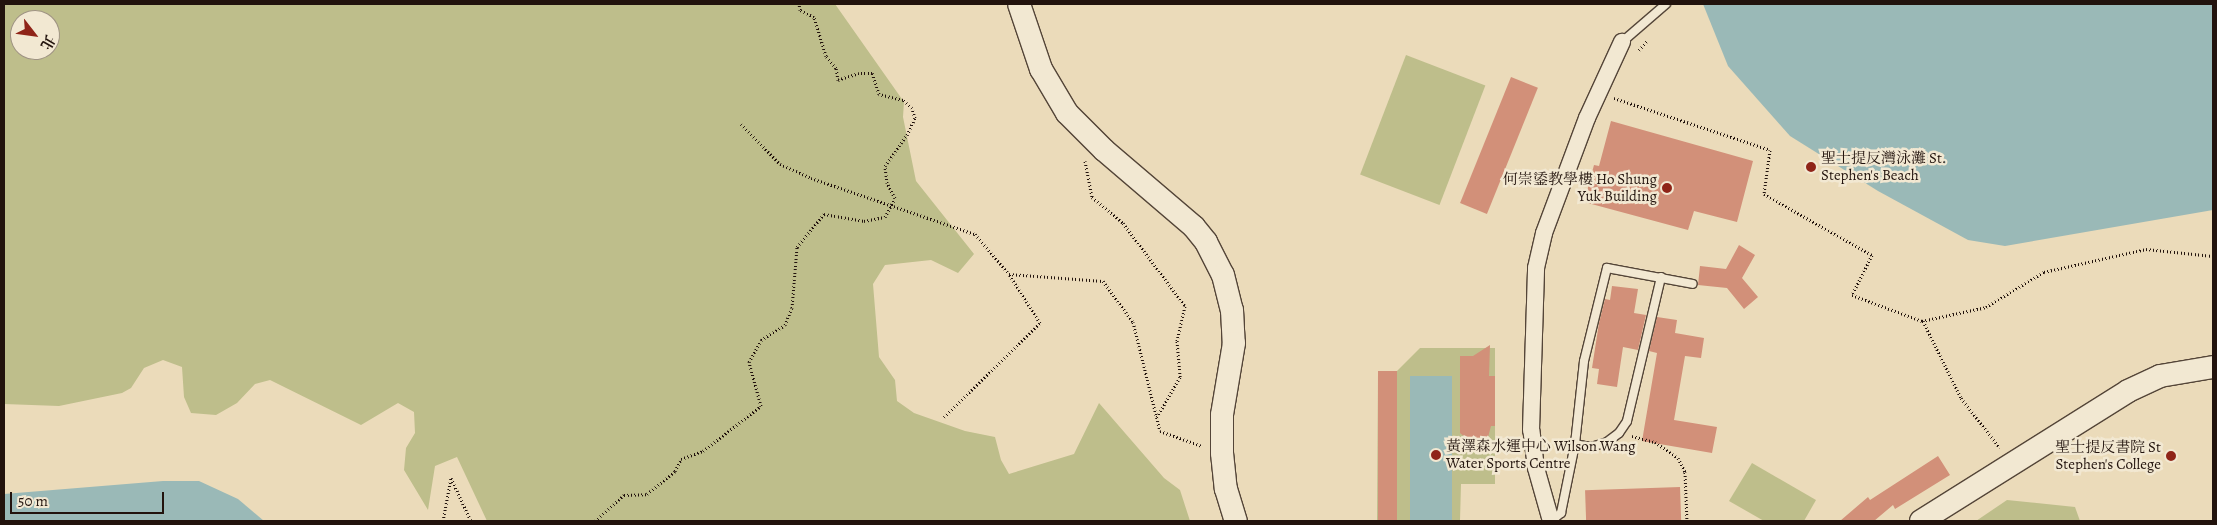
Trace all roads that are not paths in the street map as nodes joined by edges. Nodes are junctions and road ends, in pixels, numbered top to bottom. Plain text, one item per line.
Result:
1 (1019, 4) edge
2 (1666, 4) edge
3 (1622, 42) joint
4 (1661, 277) junction
5 (1693, 284) dead end
6 (2213, 367) edge
7 (1575, 444) junction
8 (1236, 521) edge
9 (1551, 521) edge
10 (1921, 521) edge

1 - 8 street
2 - 3 lane
3 - 9 street
4 - 5 lane
4 - 7 lane
4 - 7 lane
6 - 10 street
7 - 9 lane

